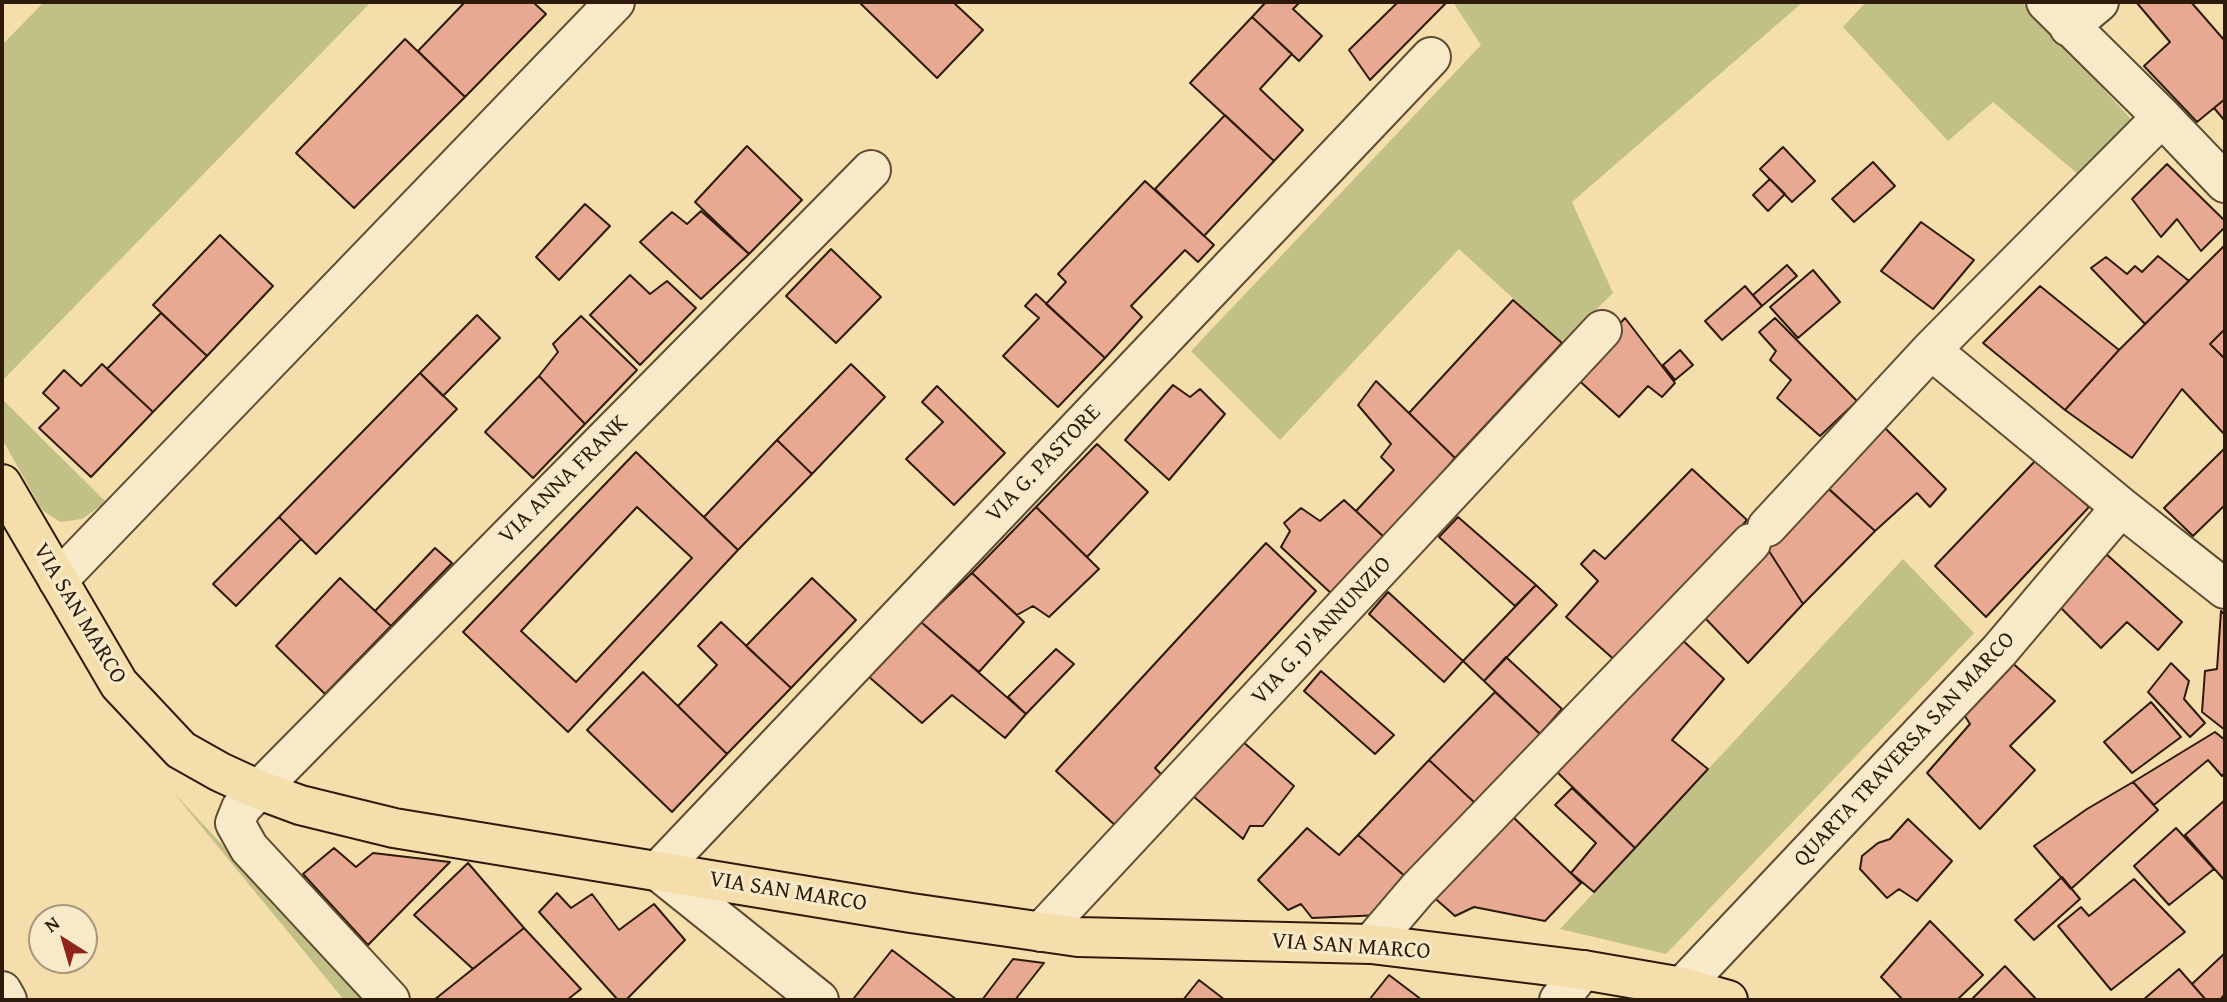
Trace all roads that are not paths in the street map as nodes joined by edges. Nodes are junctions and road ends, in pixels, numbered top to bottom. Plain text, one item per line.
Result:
1 (615, 2) edge
2 (2099, 2) edge
3 (2057, 14) edge
4 (1431, 57) dead end
5 (2162, 117) junction
6 (871, 170) dead end
7 (2225, 183) edge
8 (1602, 330) dead end
9 (1931, 351) junction
10 (2, 484) edge
11 (2121, 507) junction
12 (58, 580) junction
13 (2225, 589) edge
14 (257, 789) junction
15 (658, 871) junction
16 (1041, 932) junction
17 (1371, 944) junction
18 (1583, 970) junction
19 (1682, 987) junction
20 (2, 991) edge
21 (7, 1000) edge
22 (390, 1000) edge
23 (819, 1000) edge
24 (1559, 1000) edge
25 (1728, 1000) edge

1 - 12 street
2 - 3 street
3 - 5 street
4 - 15 street, VIA G. PASTORE
5 - 7 street
5 - 9 street
6 - 14 street, VIA ANNA FRANK
8 - 16 street, VIA G. D'ANNUNZIO
9 - 11 street
9 - 17 street
10 - 12 main road, VIA SAN MARCO
11 - 13 street
11 - 19 street, QUARTA TRAVERSA SAN MARCO
12 - 14 main road, VIA SAN MARCO
14 - 15 main road, VIA SAN MARCO
14 - 22 street, VIA ANNA FRANK
15 - 16 main road, VIA SAN MARCO
15 - 23 street
16 - 17 main road, VIA SAN MARCO
17 - 18 main road, VIA SAN MARCO
18 - 19 main road, VIA SAN MARCO
18 - 24 street
19 - 25 main road, VIA SAN MARCO
20 - 21 street

